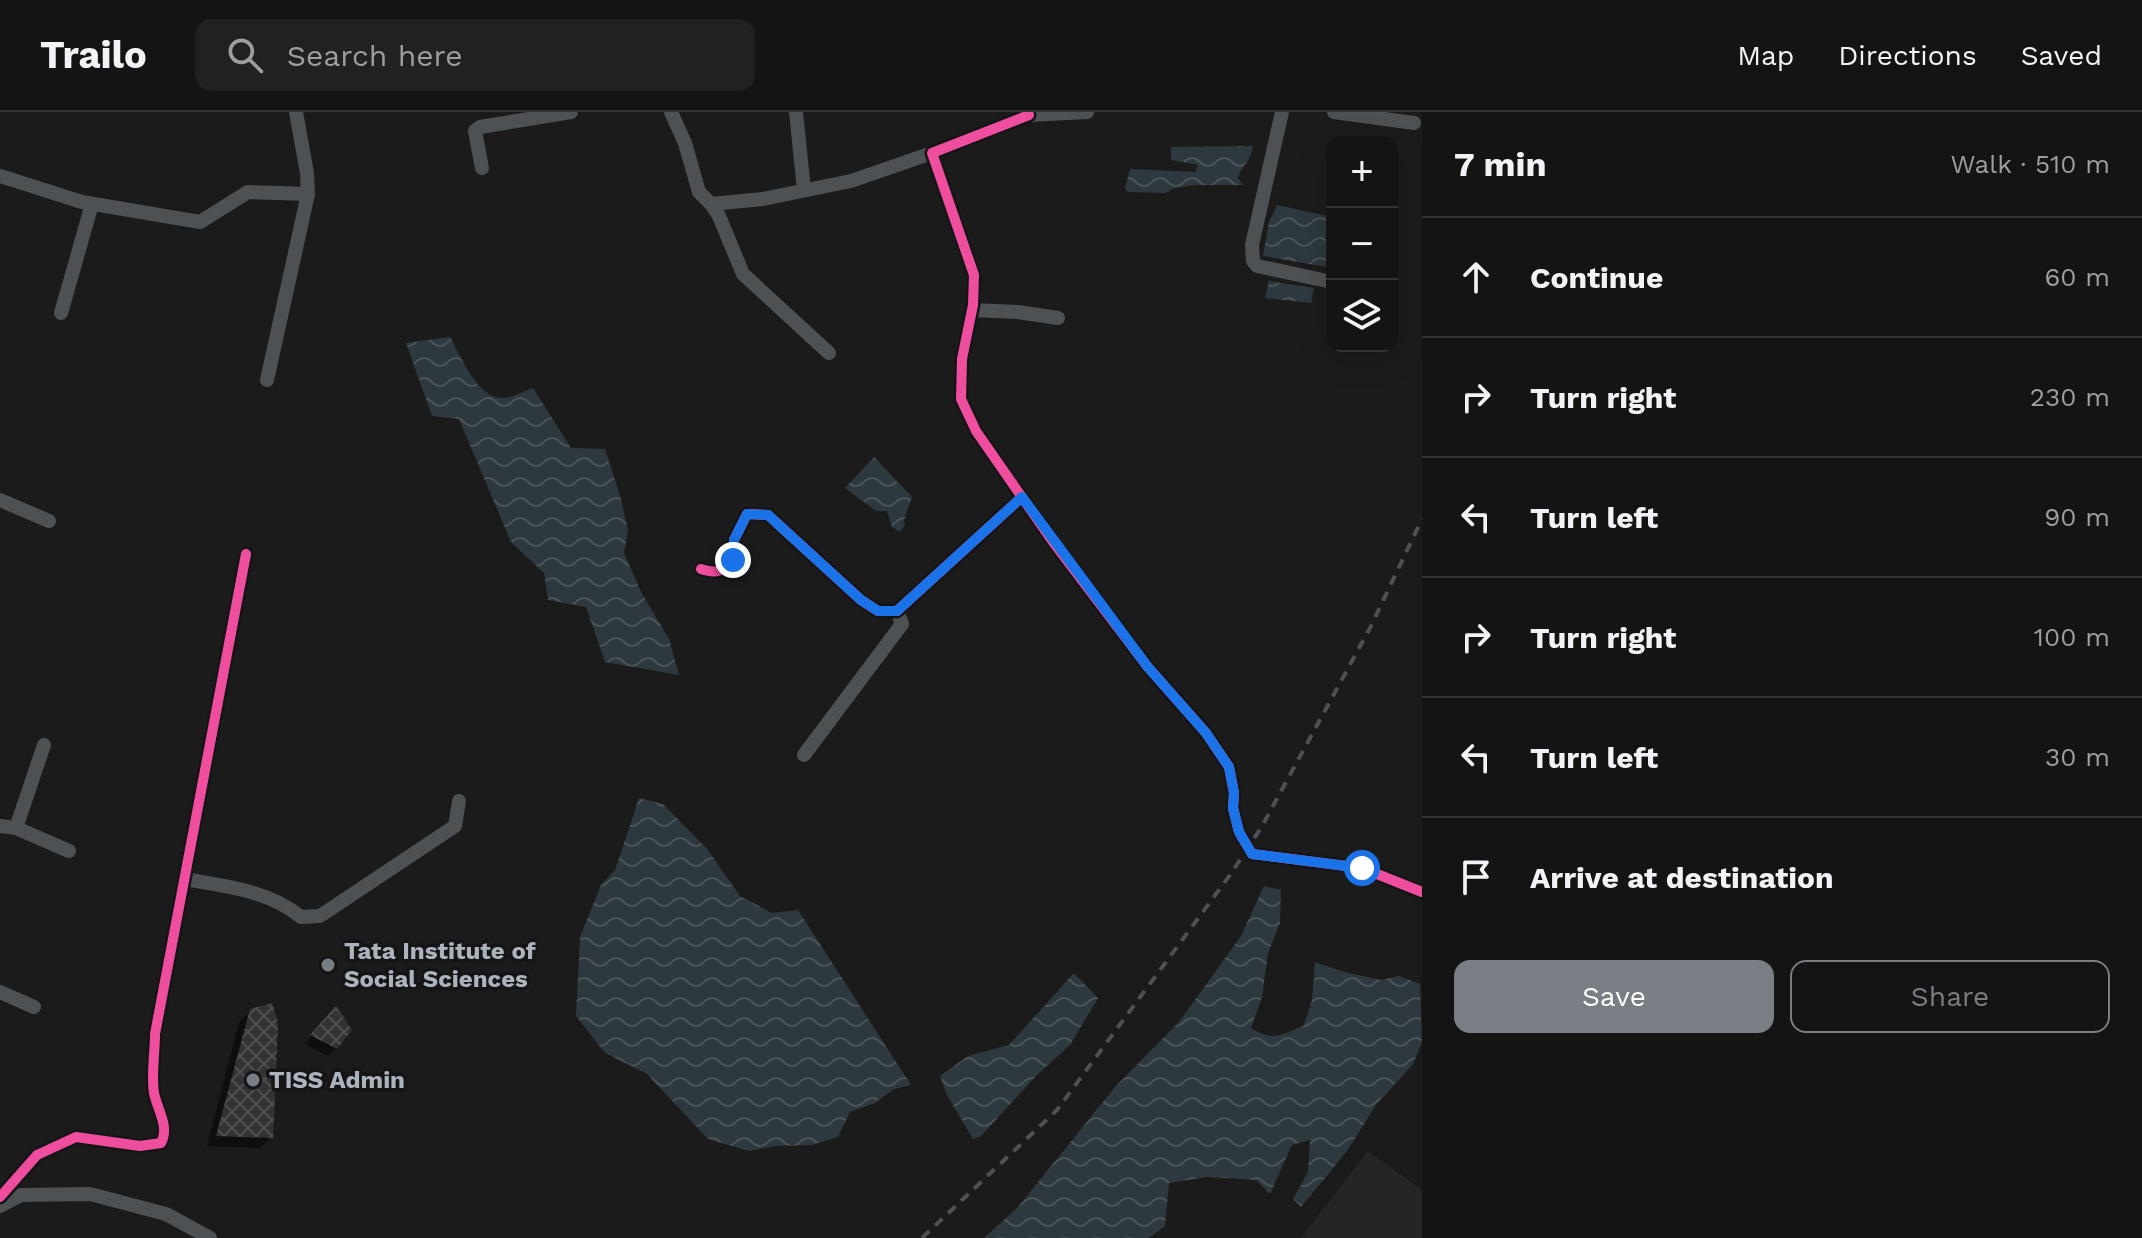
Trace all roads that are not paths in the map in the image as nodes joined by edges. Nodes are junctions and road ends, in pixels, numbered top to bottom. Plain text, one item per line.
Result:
1 (296, 112) edge
2 (571, 112) edge
3 (671, 112) edge
4 (796, 112) edge
5 (1087, 112) edge
6 (1282, 112) edge
7 (1334, 112) edge
8 (1029, 114) edge
9 (1414, 123) dead end
10 (932, 153) junction
11 (482, 168) dead end
12 (0, 176) edge
13 (804, 190) junction
14 (308, 194) junction
15 (92, 204) junction
16 (711, 204) junction
17 (1326, 281) edge
18 (972, 310) junction
19 (61, 313) dead end
20 (1058, 318) dead end
21 (829, 353) dead end
22 (267, 380) dead end
23 (1022, 497) junction
24 (0, 500) edge
25 (49, 521) dead end
26 (246, 554) dead end
27 (701, 569) dead end
28 (897, 611) junction
29 (44, 745) dead end
30 (804, 755) dead end
31 (459, 801) dead end
32 (0, 826) edge
33 (16, 828) junction
34 (69, 851) dead end
35 (184, 879) junction
36 (1422, 892) edge
37 (0, 992) edge
38 (34, 1007) dead end
39 (0, 1197) edge
40 (0, 1206) edge
41 (210, 1238) edge

1 - 14 street
2 - 11 street
3 - 16 street
4 - 13 street
5 - 8 street
6 - 17 street
7 - 9 street
8 - 10 street
10 - 13 street
10 - 18 street
12 - 15 street
13 - 16 street
14 - 15 street
14 - 22 street
15 - 19 street
16 - 21 street
18 - 20 street
18 - 23 street
23 - 28 street
23 - 36 street
24 - 25 street
26 - 35 street
27 - 28 street
28 - 30 street
29 - 33 street
31 - 35 street
32 - 33 street
33 - 34 street
35 - 39 street
37 - 38 street
40 - 41 street

